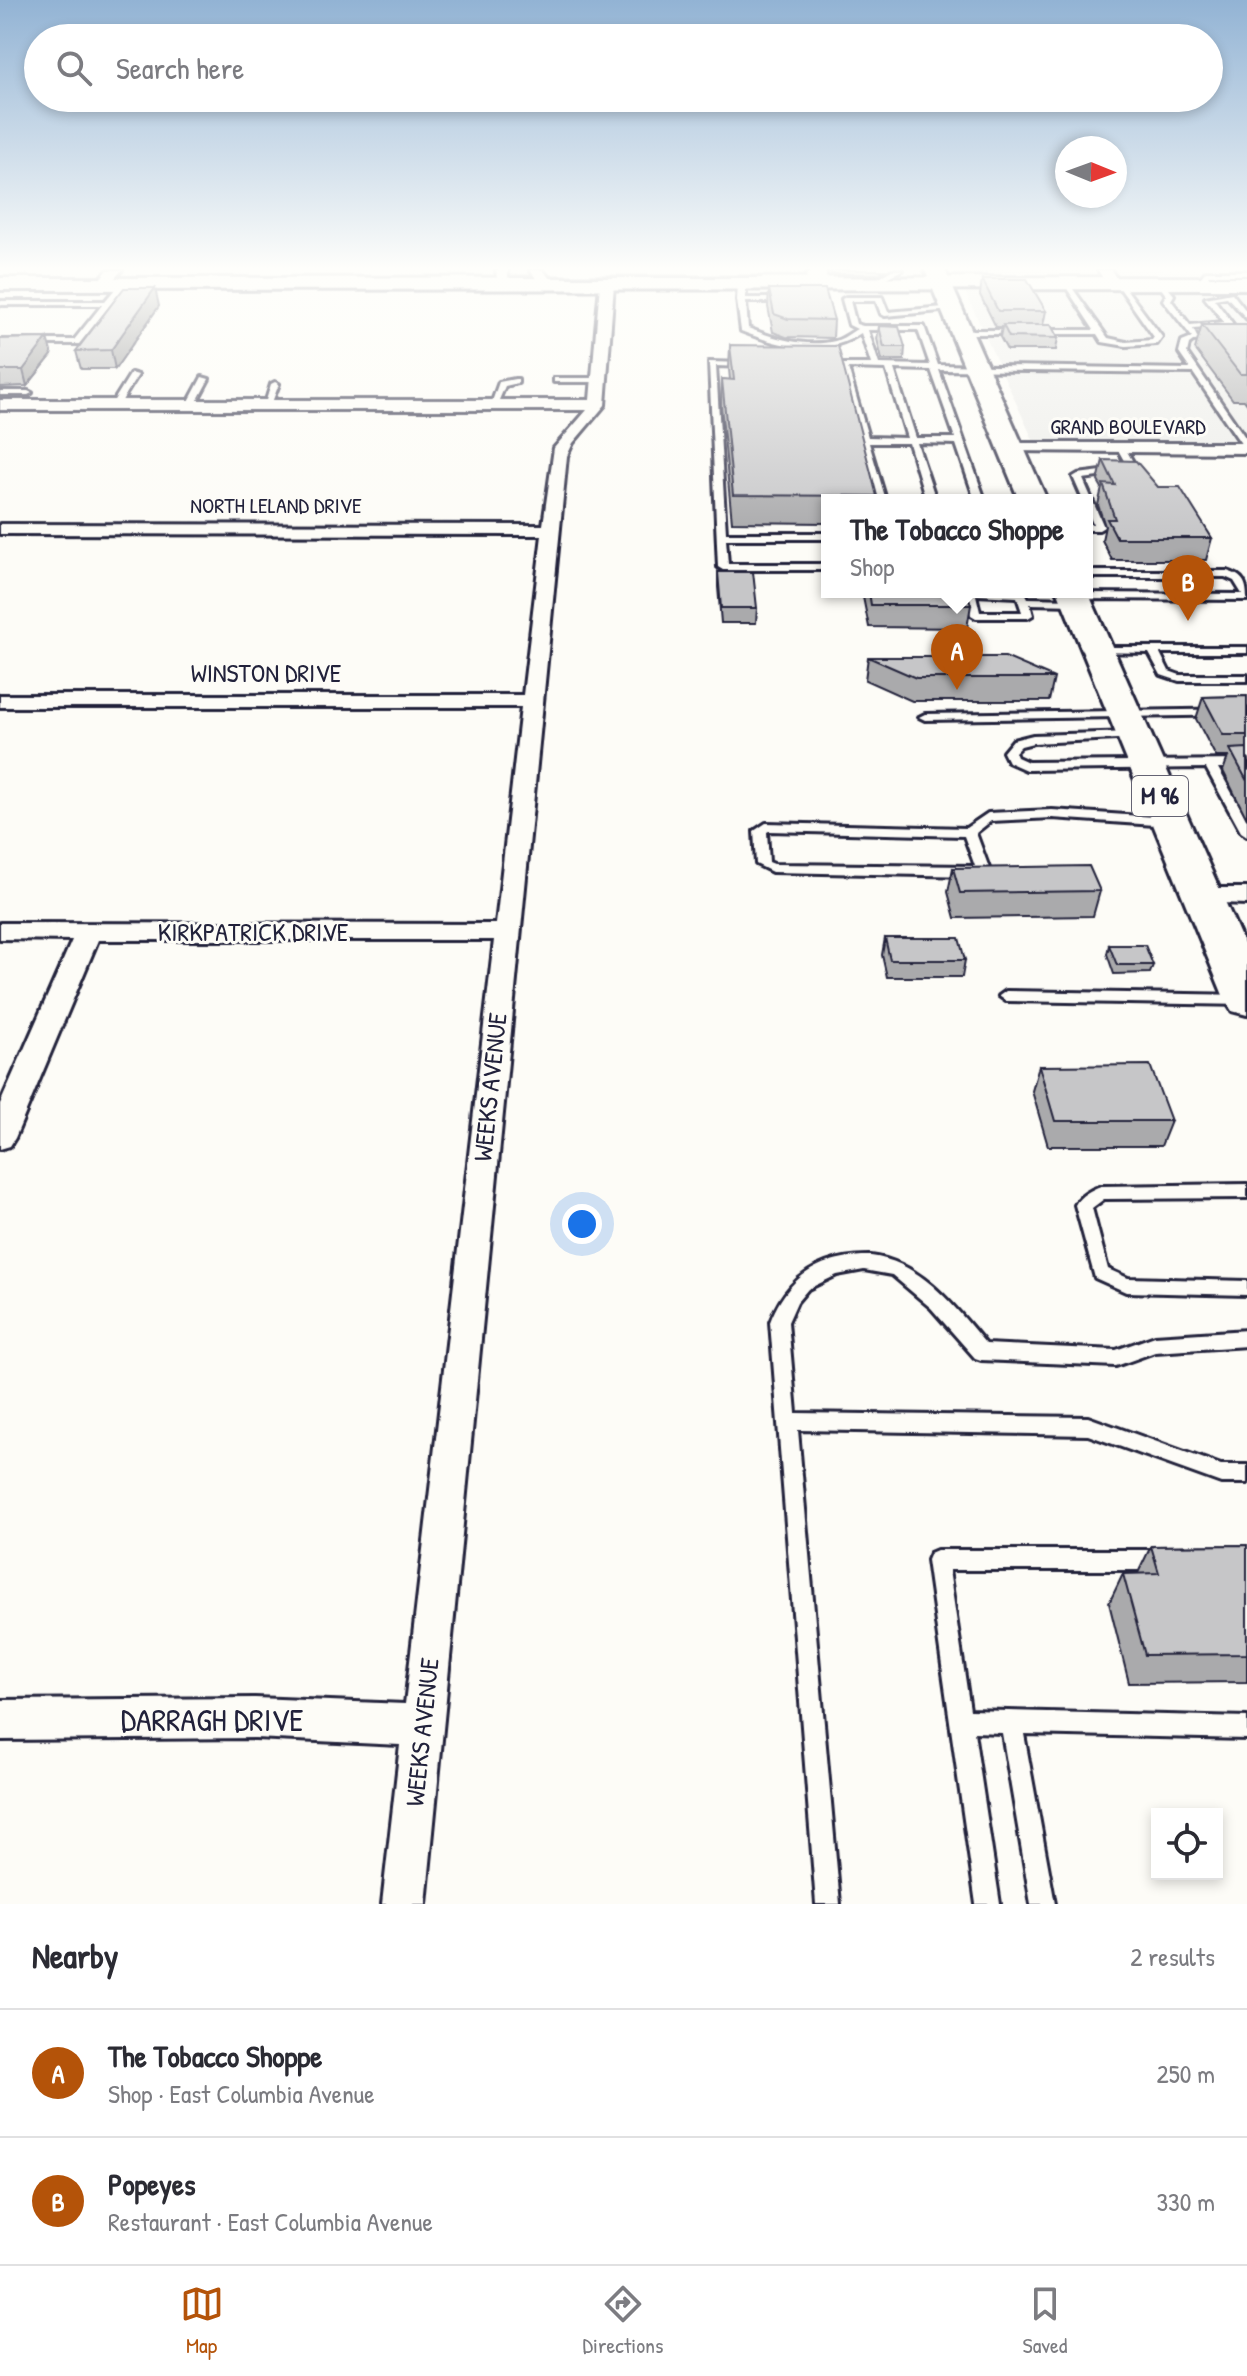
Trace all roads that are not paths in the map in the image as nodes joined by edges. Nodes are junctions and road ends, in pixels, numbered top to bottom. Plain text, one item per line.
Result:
1 (601, 359) edge
2 (841, 359) edge
3 (874, 359) edge
4 (930, 359) edge
5 (973, 359) edge
6 (1186, 359) edge
7 (756, 365) edge
8 (828, 366) edge
9 (843, 366) junction
10 (876, 366) junction
11 (889, 367) junction
12 (932, 367) junction
13 (977, 370) junction
14 (1193, 371) junction
15 (134, 375) dead end
16 (205, 379) dead end
17 (557, 380) dead end
18 (515, 381) dead end
19 (275, 384) dead end
20 (598, 392) junction
21 (0, 393) edge
22 (28, 393) dead end
23 (0, 405) edge
24 (115, 405) junction
25 (191, 405) junction
26 (267, 405) junction
27 (493, 405) junction
28 (1228, 420) junction
29 (1242, 420) dead end
30 (866, 440) junction
31 (913, 441) junction
32 (959, 441) junction
33 (1247, 447) edge
34 (1010, 448) junction
35 (1121, 448) junction
36 (880, 494) edge
37 (929, 494) edge
38 (978, 494) edge
39 (1030, 494) edge
40 (1085, 494) edge
41 (1093, 513) edge
42 (1093, 527) edge
43 (0, 529) edge
44 (551, 530) junction
45 (721, 536) junction
46 (821, 536) edge
47 (821, 567) edge
48 (1247, 575) edge
49 (1233, 576) junction
50 (1093, 590) edge
51 (1093, 591) edge
52 (1247, 595) edge
53 (969, 598) edge
54 (1023, 598) edge
55 (1040, 598) edge
56 (1080, 598) edge
57 (1024, 601) junction
58 (1098, 650) junction
59 (1153, 650) junction
60 (1247, 650) edge
61 (1247, 678) edge
62 (0, 701) edge
63 (532, 701) junction
64 (1247, 712) edge
65 (925, 717) dead end
66 (1135, 738) junction
67 (1210, 764) junction
68 (1247, 764) edge
69 (1171, 822) junction
70 (969, 832) junction
71 (1247, 832) edge
72 (1202, 896) junction
73 (1247, 896) edge
74 (0, 931) edge
75 (89, 931) junction
76 (507, 932) junction
77 (1006, 996) dead end
78 (1247, 1000) edge
79 (0, 1138) edge
80 (1247, 1191) edge
81 (1247, 1288) edge
82 (1247, 1338) edge
83 (787, 1421) junction
84 (1247, 1474) edge
85 (1185, 1560) edge
86 (0, 1720) edge
87 (963, 1721) junction
88 (1011, 1722) junction
89 (423, 1725) junction
90 (1247, 1728) edge
91 (404, 1904) edge
92 (828, 1904) edge
93 (988, 1904) edge
94 (1043, 1904) edge

1 - 20 street
2 - 9 lane
3 - 10 lane
4 - 12 lane
5 - 13 main road
6 - 14 lane
7 - 45 lane
8 - 9 lane
9 - 10 lane
9 - 30 lane
10 - 11 lane
11 - 12 lane
11 - 31 lane
12 - 13 lane
12 - 32 lane
13 - 14 lane
13 - 34 main road
14 - 28 lane
15 - 24 lane
16 - 25 lane
17 - 20 lane
18 - 27 lane
19 - 26 lane
20 - 27 street
20 - 44 street, WEEKS AVENUE
21 - 22 lane
23 - 24 street
24 - 25 street
25 - 26 street
26 - 27 street
28 - 29 lane
28 - 33 lane
30 - 31 lane
30 - 36 lane
31 - 32 lane
31 - 37 lane
32 - 38 lane
33 - 35 street, GRAND BOULEVARD
34 - 35 street, GRAND BOULEVARD
34 - 39 main road
35 - 40 lane
41 - 42 lane
43 - 44 street, NORTH LELAND DRIVE
44 - 63 street, WEEKS AVENUE
45 - 46 lane
45 - 47 lane
48 - 49 lane
49 - 50 lane
49 - 52 lane
51 - 52 lane
53 - 57 lane
54 - 57 lane
55 - 57 lane
56 - 58 main road, M 96
58 - 59 lane
58 - 66 main road, M 96
59 - 60 lane
59 - 61 lane
62 - 63 street, WINSTON DRIVE
63 - 76 street, WEEKS AVENUE
64 - 66 lane
65 - 66 lane
66 - 66 lane
66 - 67 lane
66 - 69 main road, M 96
67 - 68 lane
67 - 71 lane
69 - 70 lane
69 - 72 main road, M 96
70 - 70 lane
72 - 73 street
72 - 78 main road, M 96
74 - 75 street, KIRKPATRICK DRIVE
75 - 76 street, KIRKPATRICK DRIVE
75 - 79 street
76 - 89 street, WEEKS AVENUE
77 - 78 lane
80 - 81 lane
82 - 83 lane
83 - 84 lane
83 - 92 lane
85 - 87 lane
86 - 89 street, DARRAGH DRIVE
87 - 88 lane
87 - 93 lane
88 - 90 lane
88 - 94 lane
89 - 91 street, WEEKS AVENUE

